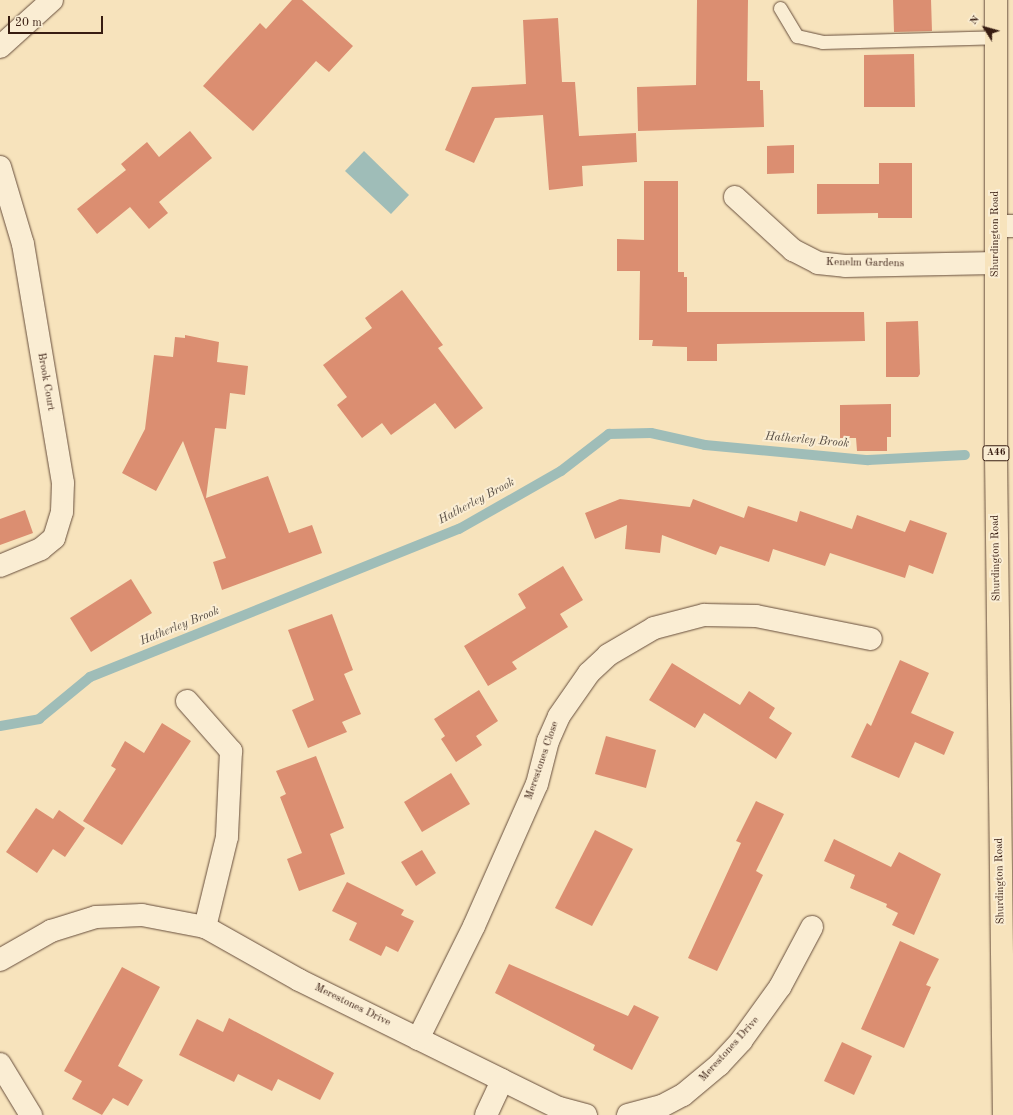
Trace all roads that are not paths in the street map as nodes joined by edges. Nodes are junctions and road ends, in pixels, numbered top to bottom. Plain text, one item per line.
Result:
1 (52, 0) edge
2 (996, 0) edge
3 (780, 8) dead end
4 (996, 37) junction
5 (0, 47) edge
6 (0, 167) edge
7 (735, 196) dead end
8 (1004, 226) edge
9 (996, 263) junction
10 (0, 566) edge
11 (870, 639) dead end
12 (187, 701) dead end
13 (204, 927) junction
14 (812, 927) dead end
15 (0, 960) edge
16 (418, 1039) junction
17 (0, 1064) edge
18 (502, 1080) junction
19 (30, 1115) edge
20 (486, 1115) edge
21 (586, 1115) edge
22 (628, 1115) edge
23 (1004, 1115) edge

1 - 5 street
2 - 4 main road, Shurdington Road / A46
3 - 4 lane
4 - 8 main road, Shurdington Road / A46
6 - 10 street, Brook Court
7 - 9 street, Kenelm Gardens
8 - 9 main road, Shurdington Road / A46
9 - 23 main road, Shurdington Road / A46
11 - 16 street, Merestones Close
12 - 13 street
13 - 15 street, Merestones Drive
13 - 16 street, Merestones Drive
14 - 22 street, Merestones Drive
16 - 18 street, Merestones Drive
17 - 19 street
18 - 20 street
18 - 21 street, Merestones Drive

